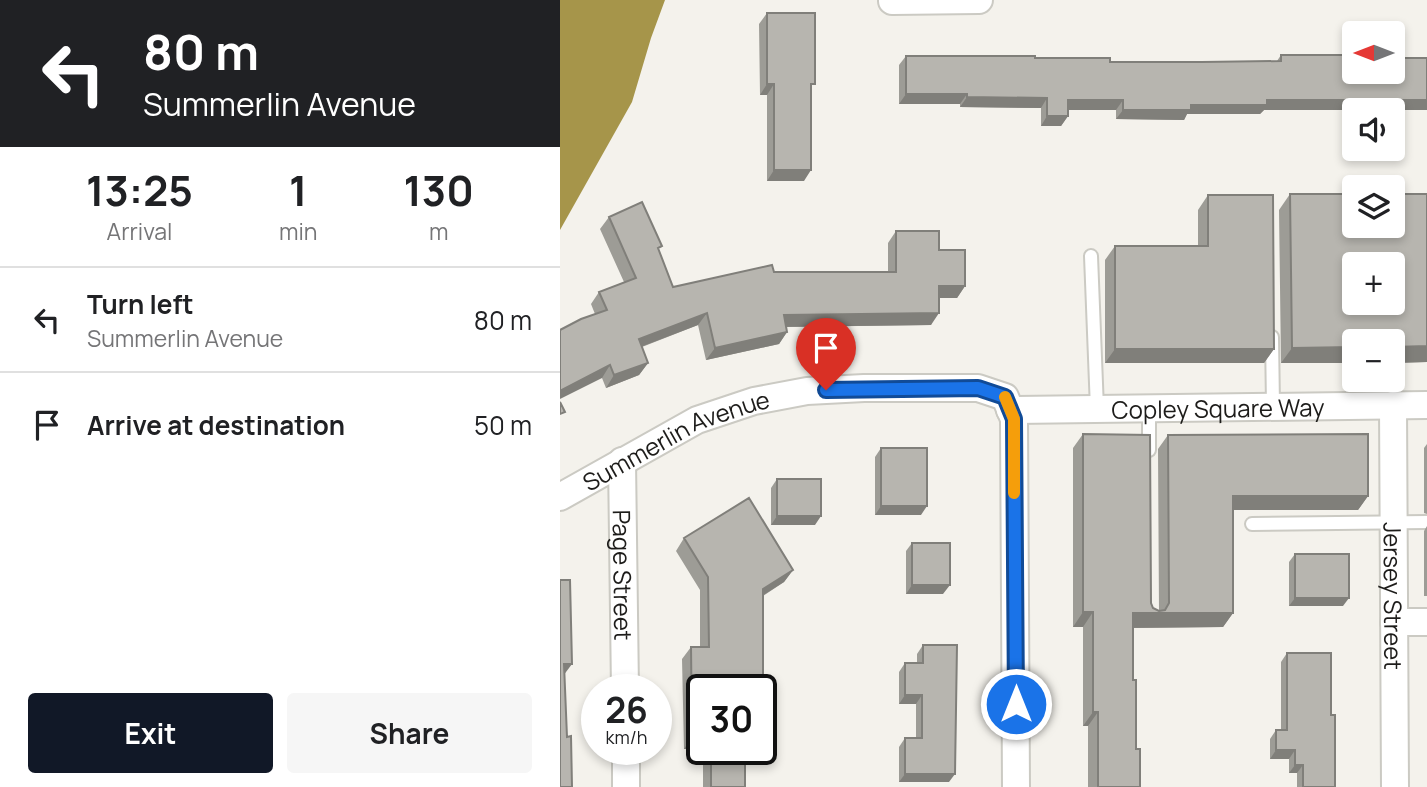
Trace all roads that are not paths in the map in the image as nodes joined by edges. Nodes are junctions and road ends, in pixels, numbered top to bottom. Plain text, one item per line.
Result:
1 (979, 0) edge
2 (892, 1) edge
3 (1091, 256) dead end
4 (1272, 323) edge
5 (1008, 403) junction
6 (1393, 405) junction
7 (1427, 405) edge
8 (1273, 407) junction
9 (1149, 408) junction
10 (1097, 409) junction
11 (622, 461) junction
12 (1149, 464) edge
13 (560, 497) edge
14 (1427, 522) edge
15 (1393, 523) junction
16 (1252, 524) dead end
17 (1394, 622) junction
18 (1427, 622) edge
19 (625, 674) edge
20 (626, 765) edge
21 (626, 787) edge
22 (1016, 787) edge
23 (1395, 787) edge

1 - 2 street
3 - 10 lane
4 - 8 lane
5 - 10 street, Copley Square Way
5 - 11 street, Summerlin Avenue
5 - 22 street
6 - 7 street, Copley Square Way
6 - 8 street, Copley Square Way
6 - 15 street, Jersey Street
8 - 9 street, Copley Square Way
9 - 10 street, Copley Square Way
9 - 12 lane
11 - 13 street, Summerlin Avenue
11 - 19 street, Page Street
14 - 15 lane
15 - 16 lane
15 - 17 street, Jersey Street
17 - 18 street
17 - 23 street, Jersey Street
20 - 21 street

